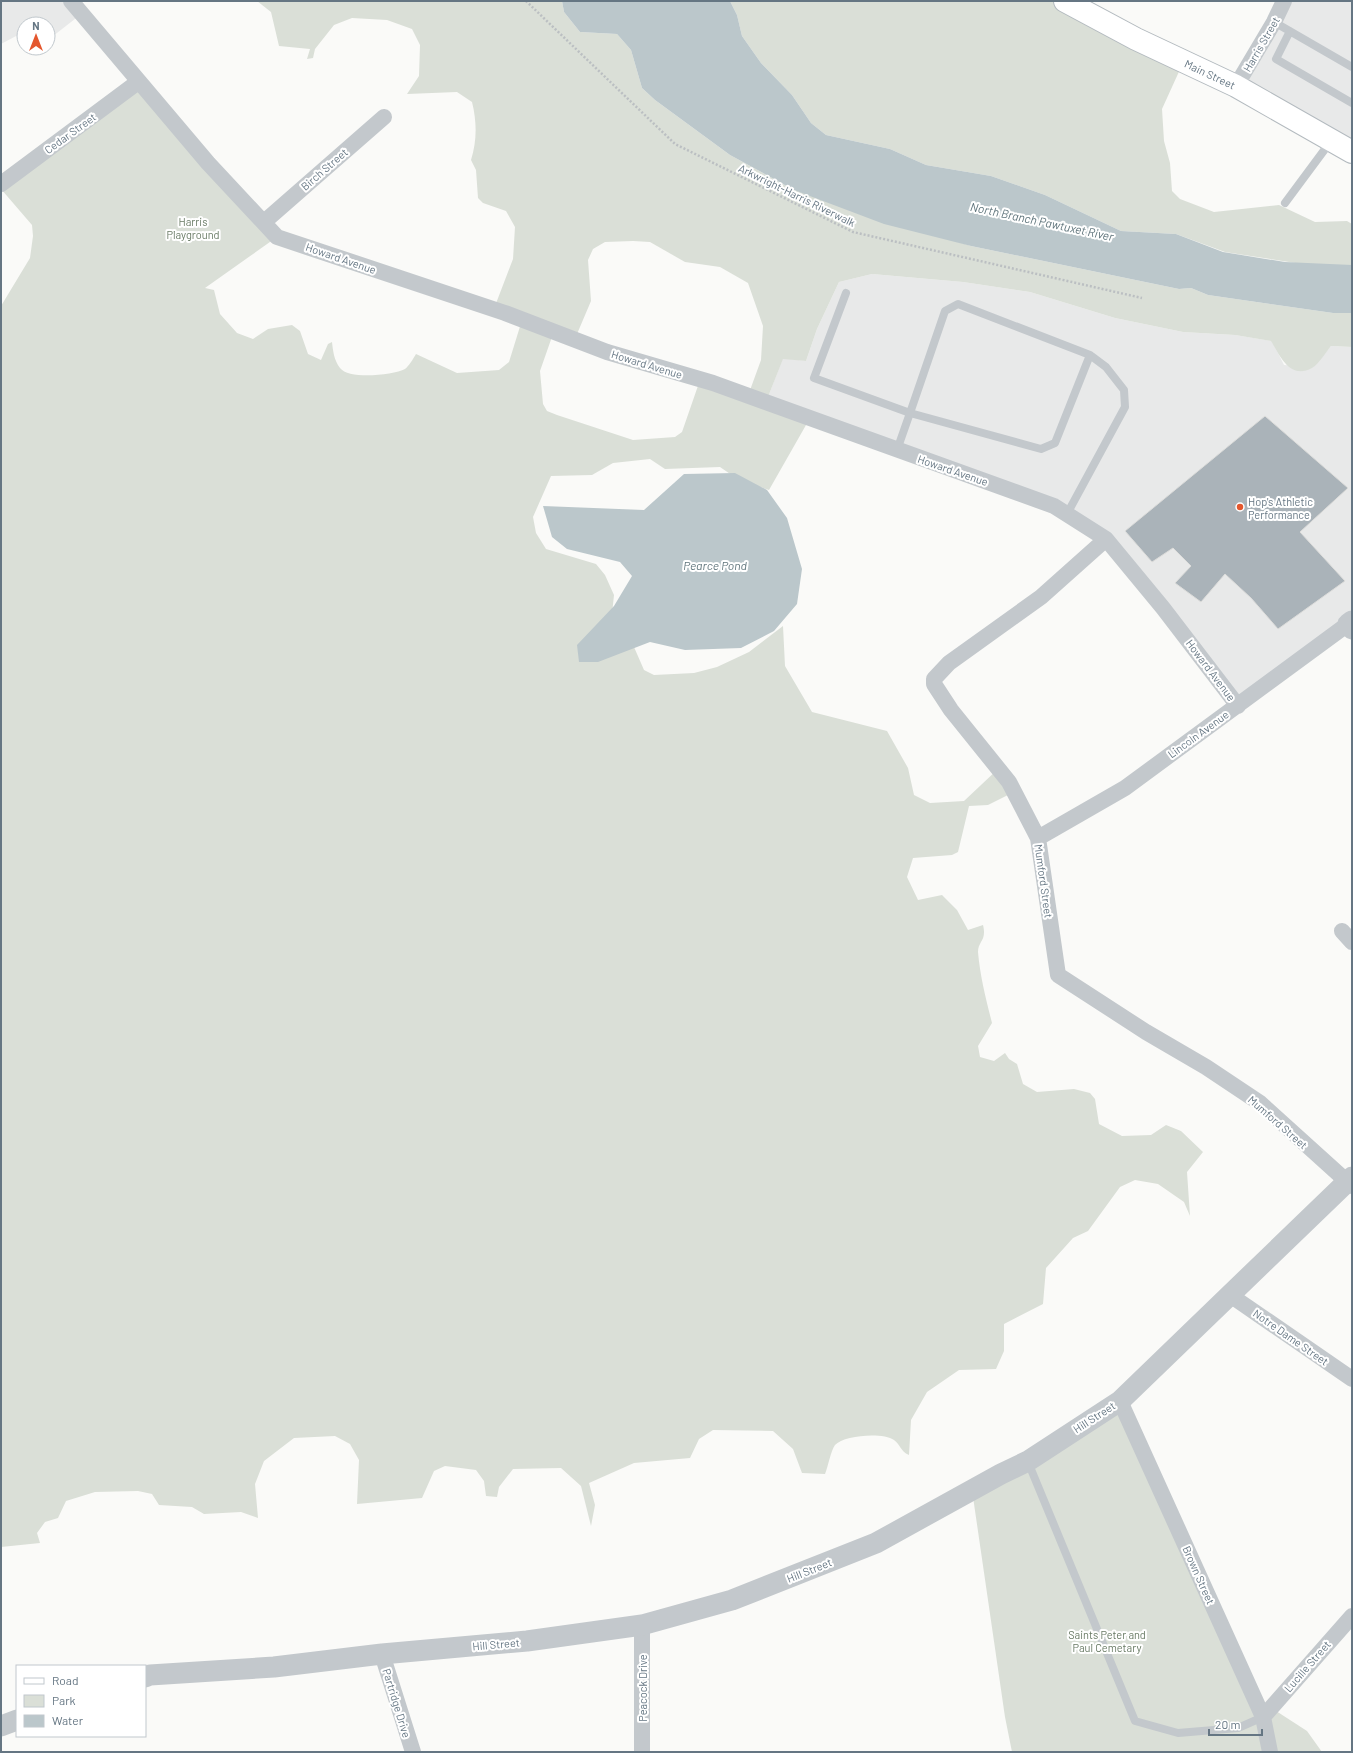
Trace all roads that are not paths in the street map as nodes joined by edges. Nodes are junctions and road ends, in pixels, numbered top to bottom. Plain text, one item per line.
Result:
1 (71, 1) edge
2 (1065, 1) edge
3 (1284, 1) edge
4 (1274, 22) junction
5 (1290, 31) junction
6 (1352, 67) edge
7 (138, 82) junction
8 (1236, 86) junction
9 (1352, 103) edge
10 (384, 117) dead end
11 (1332, 140) junction
12 (1352, 152) edge
13 (1, 184) edge
14 (1285, 203) dead end
15 (264, 222) junction
16 (846, 293) dead end
17 (1090, 355) junction
18 (910, 413) junction
19 (896, 450) junction
20 (1067, 514) junction
21 (1106, 539) junction
22 (1351, 625) edge
23 (1238, 706) junction
24 (1038, 838) junction
25 (1350, 1182) edge
26 (1230, 1295) junction
27 (1352, 1379) edge
28 (1120, 1401) junction
29 (1028, 1461) junction
30 (1352, 1616) edge
31 (642, 1625) junction
32 (382, 1654) junction
33 (146, 1677) edge
34 (1263, 1717) junction
35 (16, 1720) edge
36 (1, 1726) edge
37 (413, 1752) edge
38 (642, 1752) edge
39 (1270, 1752) edge

1 - 7 street, Howard Avenue
2 - 8 main road, Main Street
3 - 4 street, Harris Street
4 - 5 lane
4 - 8 street, Harris Street
5 - 6 lane
5 - 9 lane
7 - 13 street, Cedar Street
7 - 15 street, Howard Avenue
8 - 11 main road, Main Street
10 - 15 street, Birch Street
11 - 12 main road, Main Street
11 - 14 lane
15 - 19 street, Howard Avenue
16 - 18 lane
17 - 18 lane
17 - 18 lane
17 - 20 lane
18 - 19 lane
19 - 20 street, Howard Avenue
20 - 21 street, Howard Avenue
21 - 23 street, Howard Avenue
21 - 24 street, Mumford Street
22 - 23 street, Lincoln Avenue
23 - 24 street, Lincoln Avenue
24 - 25 street, Mumford Street
25 - 26 street, Hill Street
26 - 27 street, Notre Dame Street
26 - 28 street, Hill Street
28 - 29 street, Hill Street
28 - 34 street, Brown Street
29 - 31 street, Hill Street
29 - 34 lane
30 - 34 street, Lucille Street
31 - 32 street, Hill Street
31 - 38 street, Peacock Drive
32 - 33 street, Hill Street
32 - 37 street, Partridge Drive
34 - 39 street, Brown Street
35 - 36 street

